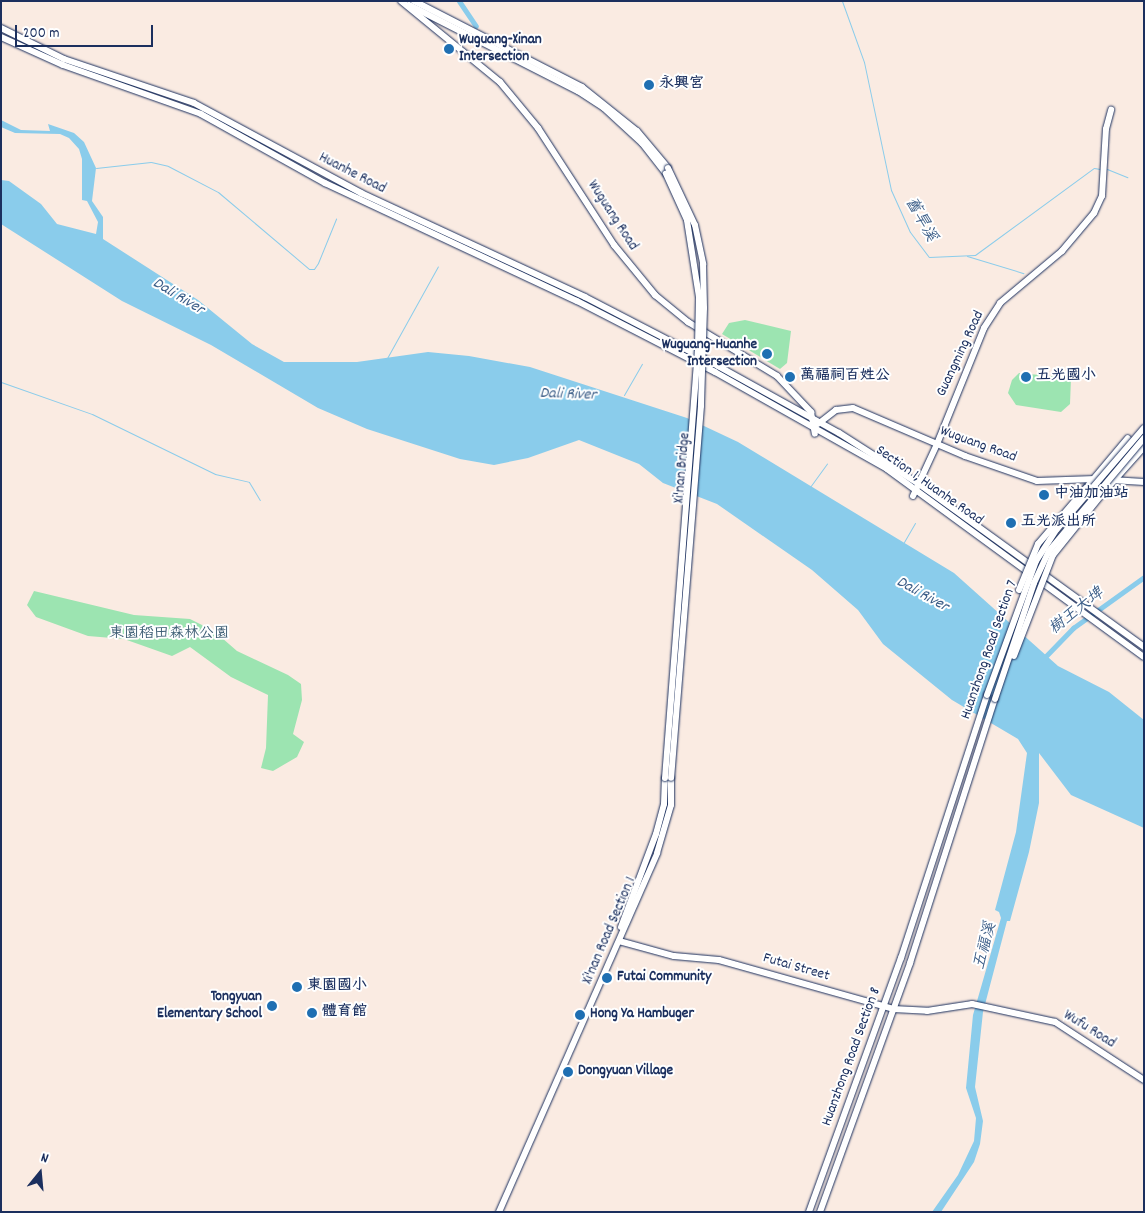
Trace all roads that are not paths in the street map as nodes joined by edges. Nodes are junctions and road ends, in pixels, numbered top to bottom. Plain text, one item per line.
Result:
1 (401, 1) edge
2 (414, 1) edge
3 (1, 28) edge
4 (1, 37) edge
5 (1110, 110) dead end
6 (667, 171) junction
7 (688, 354) junction
8 (814, 419) junction
9 (818, 424) junction
10 (1144, 428) edge
11 (815, 434) dead end
12 (1128, 438) dead end
13 (1144, 438) edge
14 (938, 444) junction
15 (1144, 447) edge
16 (1095, 479) junction
17 (1114, 480) junction
18 (1144, 482) edge
19 (916, 490) junction
20 (1144, 647) edge
21 (1144, 657) edge
22 (987, 695) junction
23 (996, 699) junction
24 (668, 778) joint
25 (916, 910) joint
26 (926, 912) joint
27 (618, 937) junction
28 (972, 1004) joint
29 (883, 1007) junction
30 (893, 1009) junction
31 (1144, 1080) edge
32 (498, 1212) edge
33 (809, 1212) edge
34 (820, 1212) edge

1 - 6 street, Wuguang Road
1 - 8 street, Wuguang Road
2 - 6 street
3 - 7 street, Huanhe Road
4 - 7 street, Huanhe Road
5 - 14 street, Guangming Road
6 - 24 street, Xi'nan Bridge, bridge
7 - 8 street
7 - 9 street, Section 1, Huanhe Road
8 - 9 street, Wuguang Road
9 - 11 street, Wuguang Road
9 - 14 street, Wuguang Road
9 - 19 street, Section 1, Huanhe Road
10 - 22 street, Huanzhong Road Section 7, bridge
12 - 16 street
13 - 23 street, Huanzhong Road Section 7, bridge
14 - 16 street, Wuguang Road
14 - 19 street, Guangming Road
15 - 17 street
16 - 17 street, Wuguang Road
16 - 22 street, bridge
17 - 18 street, Wuguang Road
17 - 23 street, bridge
19 - 20 street, Section 1, Huanhe Road
19 - 21 street, Section 1, Huanhe Road
22 - 25 street, Huanzhong Road Section 7
23 - 26 street, Huanzhong Road Section 7
24 - 27 street, Xi'nan Road Section 1
25 - 29 street, Huanzhong Road Section 8
26 - 30 street, Huanzhong Road Section 8
27 - 29 street, Futai Street
27 - 32 street, Xi'nan Road Section 1
28 - 30 street, Futai Street
28 - 31 street, Wufu Road
29 - 30 street, Futai Street
29 - 33 street, Huanzhong Road Section 8
30 - 34 street, Huanzhong Road Section 8

